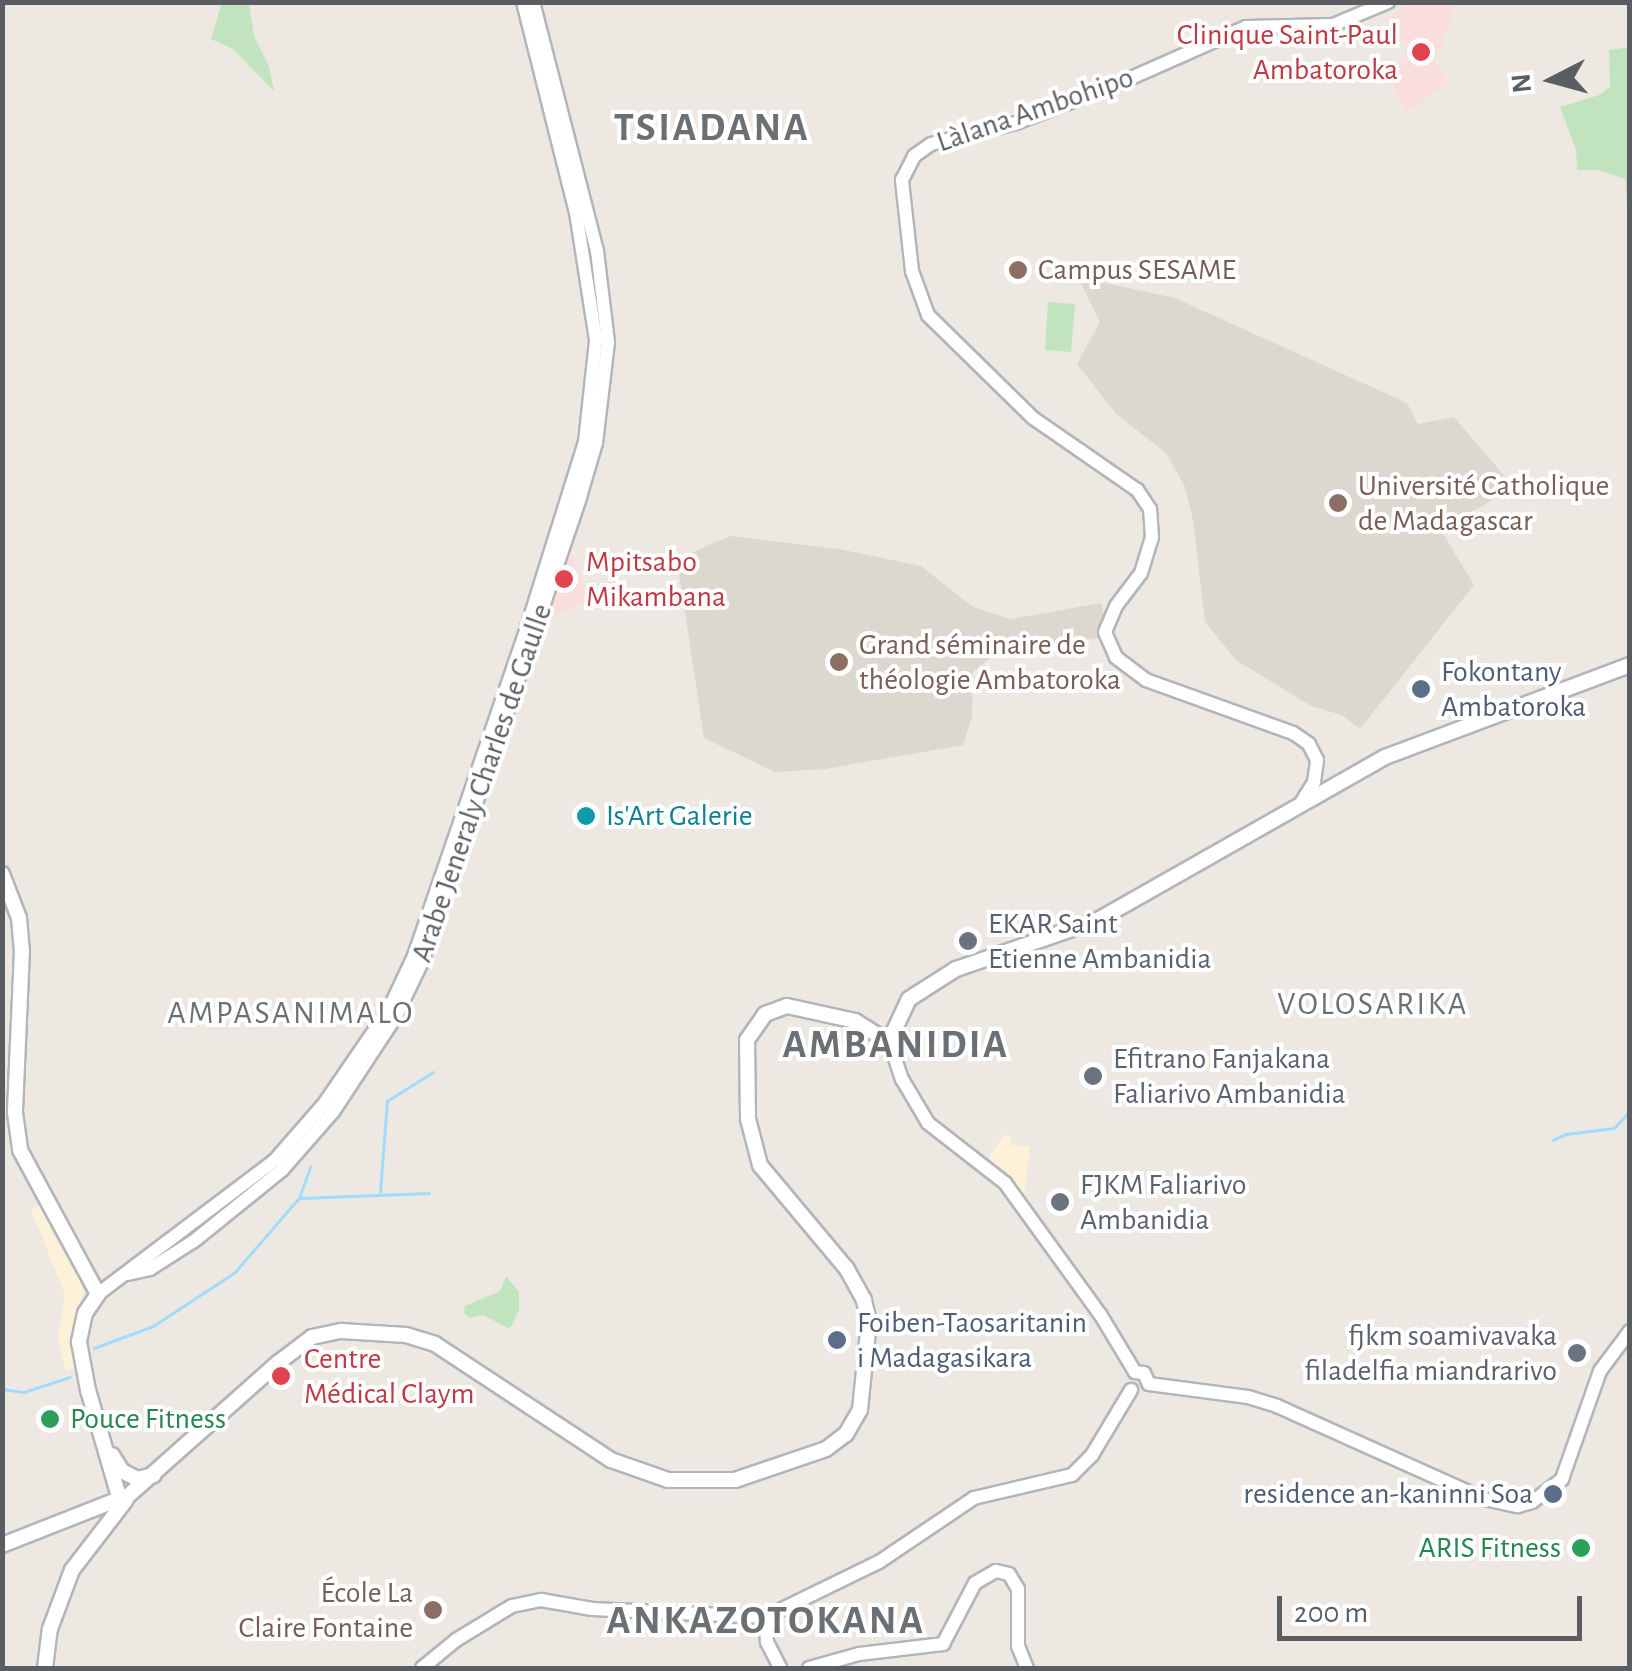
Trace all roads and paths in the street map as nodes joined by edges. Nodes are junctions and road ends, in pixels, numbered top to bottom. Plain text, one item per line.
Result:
1 (523, 2) edge
2 (533, 2) edge
3 (1388, 2) edge
4 (1630, 665) edge
5 (1301, 803) junction
6 (2, 874) edge
7 (889, 1039) junction
8 (127, 1274) junction
9 (98, 1294) junction
10 (1630, 1331) edge
11 (1135, 1372) junction
12 (1149, 1384) junction
13 (1130, 1390) junction
14 (100, 1430) junction
15 (110, 1453) junction
16 (155, 1475) junction
17 (125, 1498) junction
18 (107, 1513) junction
19 (2, 1546) edge
20 (766, 1618) junction
21 (45, 1668) edge
22 (422, 1668) edge
23 (780, 1668) edge
24 (809, 1668) edge
25 (1026, 1668) edge

1 - 8 street, Arabe Jeneraly Charles de Gaulle
2 - 8 street, Arabe Jeneraly Charles de Gaulle
3 - 5 street, Làlana Ambohipo
4 - 5 main road
5 - 7 main road
6 - 9 main road
7 - 11 street
7 - 16 main road
8 - 9 street, Arabe Jeneraly Charles de Gaulle
9 - 14 main road
10 - 12 street
11 - 12 street
11 - 13 street
12 - 13 street
13 - 20 street
14 - 15 main road
14 - 17 main road
15 - 16 main road
15 - 17 main road
16 - 17 main road
17 - 18 main road
18 - 19 main road
18 - 21 main road
20 - 22 street
20 - 23 street
24 - 25 street

